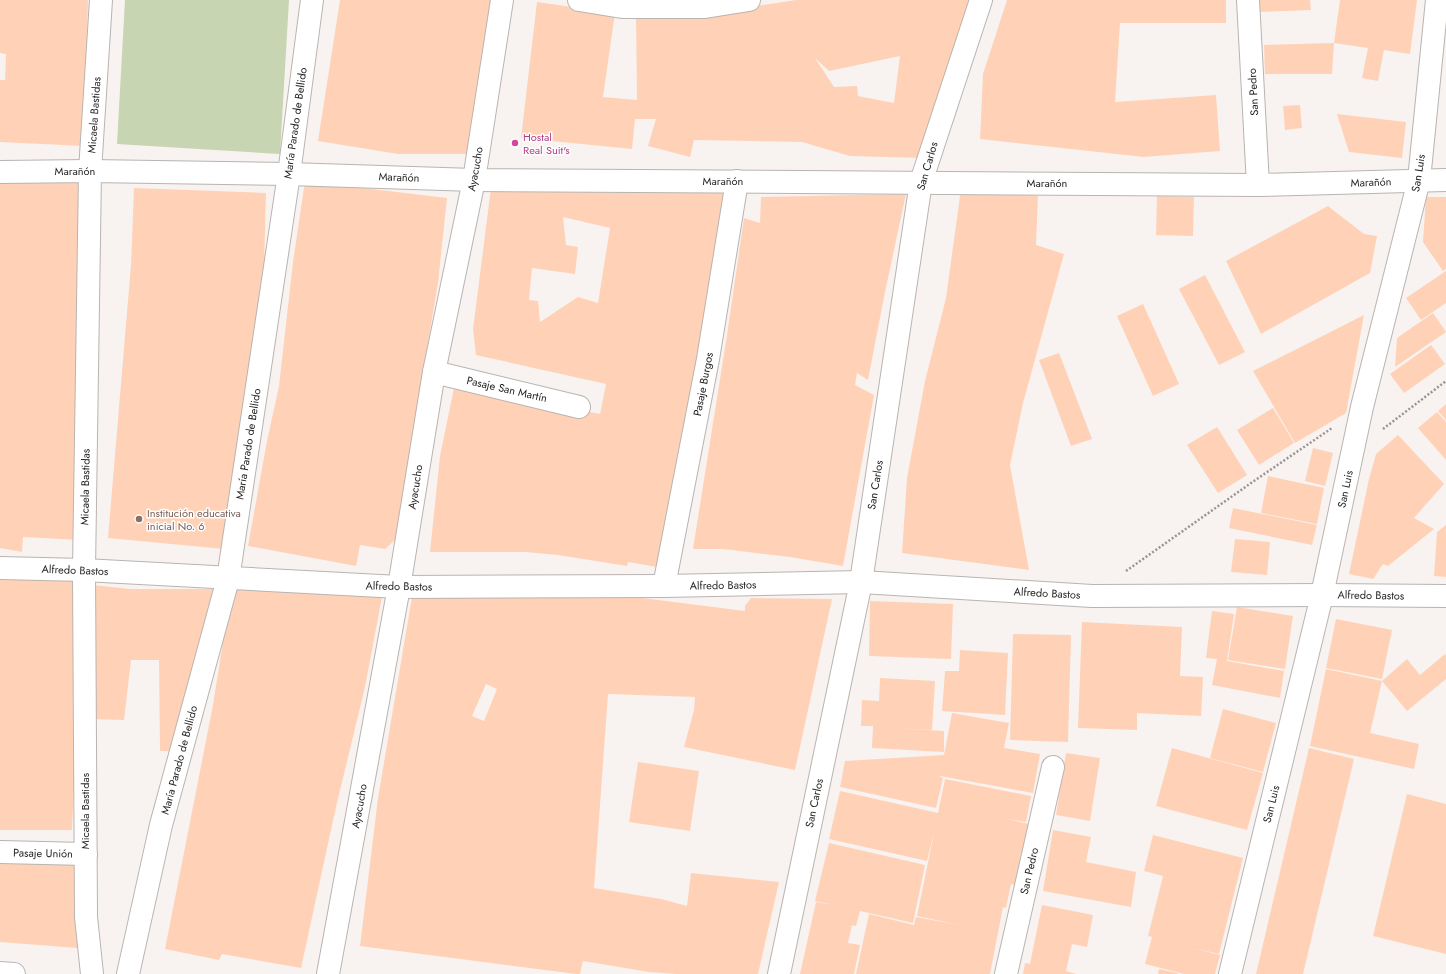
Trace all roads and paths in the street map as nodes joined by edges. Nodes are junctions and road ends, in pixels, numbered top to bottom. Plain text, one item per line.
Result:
1 (102, 0) edge
2 (312, 0) edge
3 (502, 0) edge
4 (579, 0) edge
5 (749, 0) edge
6 (981, 0) edge
7 (1248, 0) edge
8 (1437, 0) edge
9 (90, 171) junction
10 (0, 172) edge
11 (288, 174) junction
12 (474, 180) junction
13 (1419, 180) junction
14 (1446, 180) edge
15 (737, 181) junction
16 (921, 182) junction
17 (1258, 185) junction
18 (434, 372) junction
19 (1446, 380) edge
20 (579, 407) dead end
21 (1362, 407) junction
22 (1353, 451) junction
23 (0, 568) edge
24 (84, 570) junction
25 (1123, 573) dead end
26 (228, 579) junction
27 (861, 582) junction
28 (664, 586) junction
29 (399, 587) junction
30 (1322, 595) junction
31 (1446, 596) edge
32 (1053, 767) dead end
33 (0, 852) edge
34 (86, 854) junction
35 (0, 973) edge
36 (14, 974) edge
37 (92, 974) edge
38 (128, 974) edge
39 (328, 974) edge
40 (779, 974) edge
41 (1006, 974) edge
42 (1230, 974) edge

1 - 9 street, Micaela Bastidas
2 - 11 street, María Parado de Bellido
3 - 12 street, Ayacucho
4 - 5 street
6 - 16 street, San Carlos
7 - 17 street, San Pedro
8 - 13 street, San Luis
9 - 10 street, Marañón
9 - 11 street, Marañón
9 - 24 street, Micaela Bastidas
11 - 12 street, Marañón
11 - 26 street, María Parado de Bellido
12 - 15 street, Marañón
12 - 18 street, Ayacucho
13 - 14 street, Marañón
13 - 17 street, Marañón
13 - 21 street, San Luis
15 - 16 street, Marañón
15 - 28 street, Pasaje Burgos
16 - 17 street, Marañón
16 - 27 street, San Carlos
18 - 20 street, Pasaje San Martín
18 - 29 street, Ayacucho
19 - 22 path
21 - 22 street, San Luis
21 - 25 path
22 - 30 street, San Luis
23 - 24 street, Alfredo Bastos
24 - 26 street, Alfredo Bastos
24 - 34 street, Micaela Bastidas
26 - 29 street, Alfredo Bastos
26 - 38 street, María Parado de Bellido
27 - 28 street, Alfredo Bastos
27 - 30 street, Alfredo Bastos
27 - 40 street, San Carlos
28 - 29 street, Alfredo Bastos
29 - 39 street, Ayacucho
30 - 31 street, Alfredo Bastos
30 - 42 street, San Luis
32 - 41 street, San Pedro
33 - 34 street, Pasaje Unión
34 - 37 street, Micaela Bastidas
35 - 36 street

